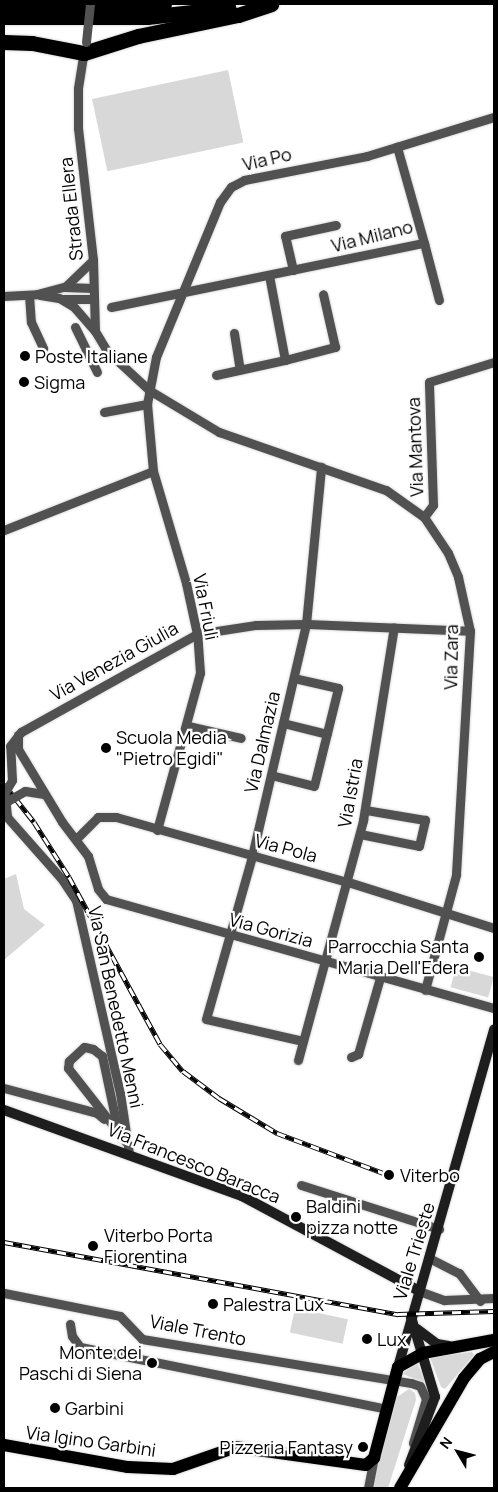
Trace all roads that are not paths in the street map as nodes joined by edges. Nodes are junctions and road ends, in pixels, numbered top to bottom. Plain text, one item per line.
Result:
1 (90, 4) edge
2 (164, 4) edge
3 (269, 4) edge
4 (4, 6) edge
5 (4, 17) edge
6 (4, 42) edge
7 (85, 47) junction
8 (494, 117) edge
9 (397, 147) junction
10 (336, 225) dead end
11 (424, 244) junction
12 (93, 260) junction
13 (293, 270) junction
14 (269, 275) junction
15 (64, 287) junction
16 (93, 288) junction
17 (182, 293) junction
18 (323, 294) dead end
19 (33, 295) junction
20 (4, 296) edge
21 (59, 298) junction
22 (94, 299) junction
23 (439, 300) dead end
24 (112, 307) dead end
25 (75, 327) dead end
26 (96, 331) junction
27 (234, 333) dead end
28 (43, 348) dead end
29 (285, 360) junction
30 (494, 362) edge
31 (240, 370) junction
32 (97, 372) dead end
33 (216, 374) dead end
34 (148, 390) junction
35 (147, 404) junction
36 (104, 412) dead end
37 (321, 467) junction
38 (153, 470) junction
39 (424, 517) junction
40 (4, 530) edge
41 (306, 624) junction
42 (394, 627) junction
43 (470, 631) junction
44 (197, 634) junction
45 (294, 678) junction
46 (283, 723) junction
47 (188, 726) junction
48 (327, 734) junction
49 (18, 735) junction
50 (241, 738) dead end
51 (7, 759) edge
52 (271, 775) junction
53 (5, 793) edge
54 (44, 794) junction
55 (4, 804) edge
56 (365, 810) junction
57 (5, 816) edge
58 (157, 830) junction
59 (360, 834) junction
60 (76, 839) junction
61 (252, 856) junction
62 (348, 882) junction
63 (446, 914) junction
64 (494, 928) edge
65 (229, 935) junction
66 (324, 960) junction
67 (380, 978) junction
68 (425, 990) junction
69 (494, 1008) edge
70 (494, 1029) edge
71 (303, 1041) junction
72 (350, 1056) dead end
73 (298, 1060) dead end
74 (4, 1088) edge
75 (4, 1110) edge
76 (108, 1122) junction
77 (118, 1131) junction
78 (128, 1149) junction
79 (301, 1185) dead end
80 (439, 1229) junction
81 (429, 1258) junction
82 (419, 1291) junction
83 (4, 1293) edge
84 (494, 1298) edge
85 (480, 1301) junction
86 (411, 1317) junction
87 (70, 1324) dead end
88 (416, 1329) junction
89 (494, 1340) edge
90 (458, 1346) junction
91 (494, 1352) edge
92 (423, 1353) junction
93 (396, 1373) junction
94 (411, 1383) junction
95 (388, 1403) junction
96 (4, 1445) edge
97 (370, 1462) junction
98 (401, 1485) edge
99 (363, 1488) edge
100 (368, 1488) edge

1 - 7 street, Strada Ellera, bridge
2 - 4 highway
3 - 5 highway
3 - 7 highway
6 - 7 highway
7 - 12 street, Strada Ellera
8 - 9 street, Via Po
9 - 11 street, Via Milano
9 - 17 street, Via Po
10 - 13 street, Via Milano
11 - 13 street, Via Milano
11 - 23 street
12 - 15 street
12 - 16 street, Strada Ellera
13 - 14 street, Via Milano
14 - 17 street, Via Milano
14 - 29 street
15 - 16 street
15 - 19 street
16 - 22 street, Strada Ellera
17 - 24 street, Via Milano
17 - 34 street, Via Po
18 - 29 street
19 - 20 street
19 - 21 street
19 - 28 street
21 - 22 street
21 - 26 street
22 - 26 street, Strada Ellera
25 - 32 street
26 - 34 street, Strada Ellera
27 - 31 street
29 - 31 street
30 - 39 street, Via Mantova
31 - 33 street
34 - 35 street, Via Friuli
34 - 37 street, Via Zara
35 - 36 street
35 - 38 street, Via Friuli
37 - 39 street, Via Zara
37 - 41 street, Via Dalmazia
38 - 40 street
38 - 44 street, Via Friuli
39 - 43 street, Via Zara
41 - 42 street, Via Venezia Giulia
41 - 44 street, Via Venezia Giulia
41 - 45 street, Via Dalmazia
42 - 43 street, Via Venezia Giulia
42 - 56 street, Via Istria
43 - 63 street, Via Zara
44 - 47 street, Via Friuli
44 - 49 street, Via Venezia Giulia
45 - 46 street, Via Dalmazia
45 - 48 street
46 - 48 street
46 - 52 street, Via Dalmazia
47 - 50 street
47 - 58 street, Via Friuli
48 - 52 street
49 - 51 street
49 - 54 street, Via Gorizia
51 - 53 street, bridge
52 - 61 street, Via Dalmazia
53 - 55 street, bridge
54 - 55 street, bridge
54 - 60 street, Via Gorizia
55 - 57 street, Via San Benedetto Menni
56 - 59 street, Via Istria
56 - 59 street
57 - 78 street, Via San Benedetto Menni
58 - 60 street, Via Pola
58 - 61 street, Via Pola
59 - 62 street, Via Istria
60 - 65 street, Via Gorizia
61 - 62 street, Via Pola
61 - 65 street, Via Dalmazia
62 - 63 street, Via Pola
62 - 66 street, Via Istria
63 - 64 street, Via Pola
63 - 68 street, Via Zara
65 - 66 street, Via Gorizia
65 - 71 street, Via Dalmazia
66 - 67 street, Via Gorizia
66 - 71 street, Via Istria
67 - 68 street, Via Gorizia
67 - 72 street
68 - 69 street, Via Gorizia
70 - 80 main road, Viale Trieste
71 - 73 street, Via Istria
74 - 76 street
75 - 78 main road, Via Francesco Baracca
76 - 77 street
76 - 77 street
77 - 78 street
78 - 82 main road, Via Francesco Baracca
79 - 80 street
80 - 81 main road, Viale Trieste
81 - 82 main road, Viale Trieste
81 - 85 street
82 - 85 street
82 - 86 main road, Viale Trieste
83 - 93 street, Viale Trento
84 - 85 street
86 - 88 main road
86 - 93 main road, Viale Trieste
87 - 95 street
88 - 90 main road
88 - 92 main road
89 - 90 main road
90 - 92 main road
91 - 98 main road
92 - 93 main road
92 - 98 main road
93 - 94 street, Viale Trento
93 - 95 main road
94 - 95 street
94 - 98 street
95 - 97 main road
96 - 97 main road, Via Igino Garbini
97 - 99 street
97 - 100 street

